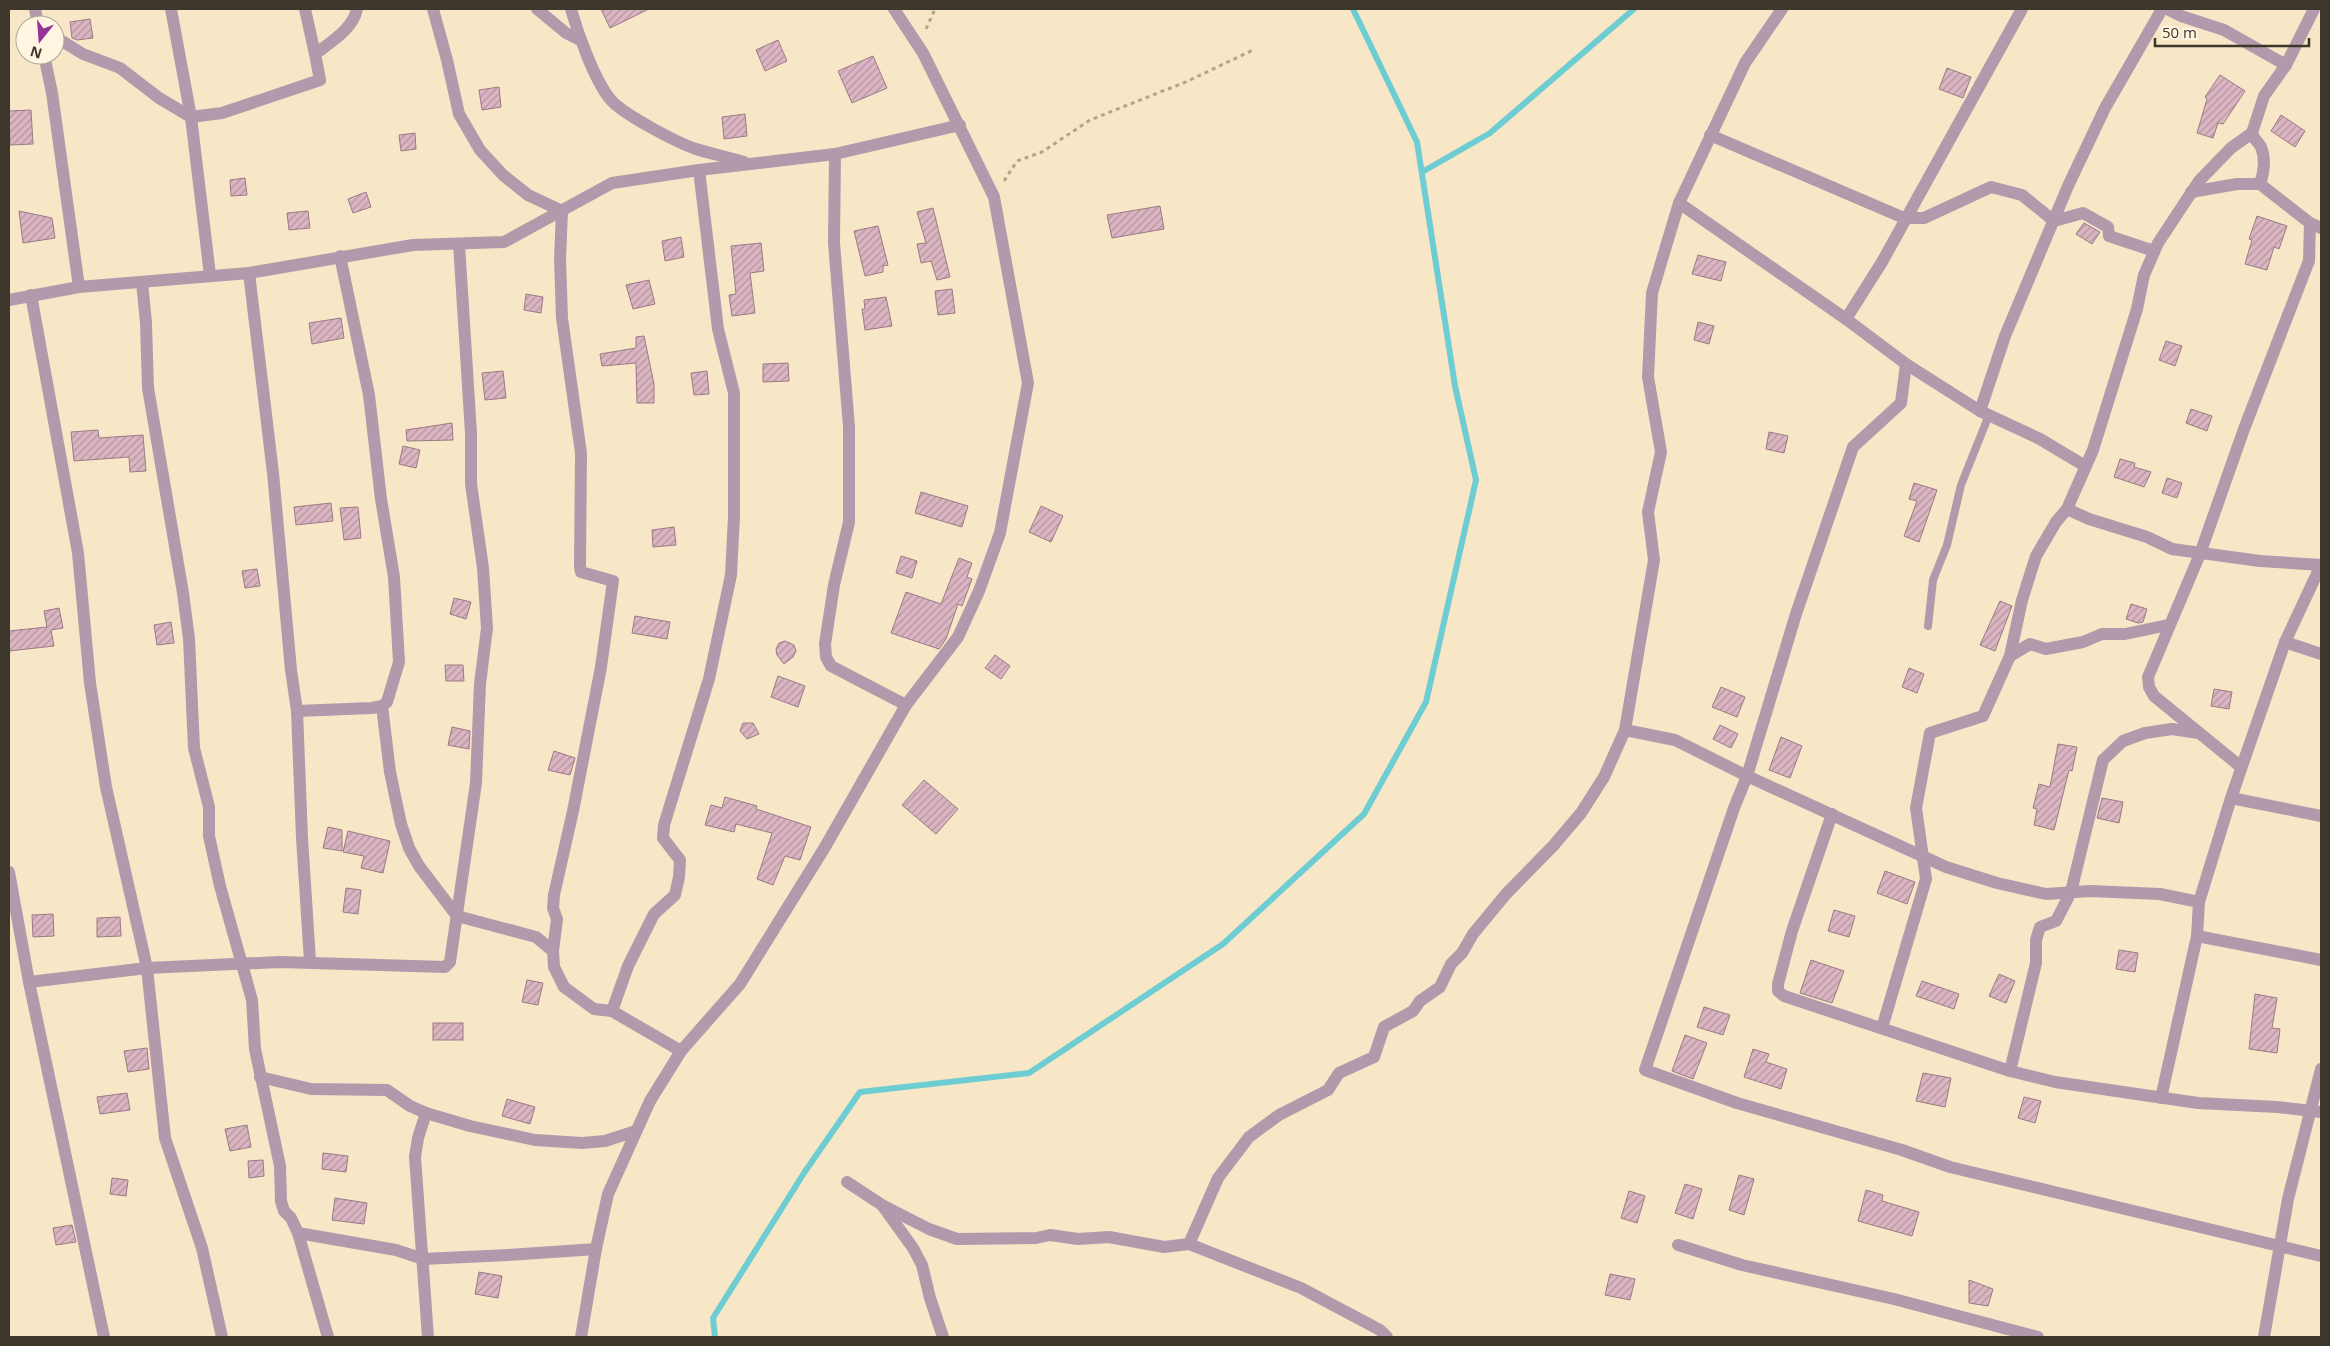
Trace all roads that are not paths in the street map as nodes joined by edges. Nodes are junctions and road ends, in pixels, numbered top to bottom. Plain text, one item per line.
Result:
1 (170, 9) edge
2 (305, 9) edge
3 (357, 9) edge
4 (432, 9) edge
5 (537, 9) edge
6 (571, 9) edge
7 (894, 9) edge
8 (1782, 9) edge
9 (2022, 9) edge
10 (2162, 9) edge
11 (2167, 9) edge
12 (2314, 9) edge
13 (580, 40) junction
14 (65, 44) edge
15 (315, 54) junction
16 (46, 65) edge
17 (2286, 65) junction
18 (192, 117) junction
19 (960, 125) junction
20 (2252, 133) junction
21 (1710, 135) junction
22 (835, 154) junction
23 (748, 164) junction
24 (698, 170) junction
25 (2260, 184) junction
26 (2192, 192) junction
27 (1679, 203) junction
28 (562, 211) junction
29 (1904, 218) junction
30 (2054, 221) junction
31 (2316, 225) edge
32 (459, 244) junction
33 (2154, 251) junction
34 (340, 256) junction
35 (249, 273) junction
36 (210, 275) junction
37 (142, 282) junction
38 (79, 287) junction
39 (31, 295) junction
40 (9, 300) edge
41 (1846, 319) junction
42 (1906, 364) junction
43 (1984, 413) junction
44 (2085, 466) junction
45 (2067, 509) junction
46 (2200, 554) junction
47 (2321, 565) edge
48 (2168, 625) junction
49 (1928, 626) dead end
50 (2285, 642) junction
51 (2321, 654) edge
52 (2010, 656) junction
53 (906, 705) junction
54 (382, 706) junction
55 (297, 711) junction
56 (1625, 730) junction
57 (2198, 733) junction
58 (2241, 767) junction
59 (1747, 776) junction
60 (2231, 798) junction
61 (1832, 814) junction
62 (2321, 816) edge
63 (1923, 856) junction
64 (9, 872) edge
65 (2071, 892) junction
66 (2200, 902) junction
67 (457, 916) junction
68 (2197, 936) junction
69 (553, 952) junction
70 (2321, 960) edge
71 (310, 961) junction
72 (243, 964) junction
73 (147, 968) junction
74 (29, 982) junction
75 (612, 1011) junction
76 (1882, 1028) junction
77 (681, 1051) junction
78 (2321, 1069) edge
79 (2010, 1071) junction
80 (260, 1077) junction
81 (2161, 1098) junction
82 (2316, 1111) edge
83 (426, 1112) junction
84 (636, 1131) junction
85 (847, 1182) dead end
86 (882, 1205) junction
87 (298, 1233) junction
88 (1189, 1244) junction
89 (1678, 1245) dead end
90 (2282, 1245) junction
91 (596, 1248) junction
92 (2321, 1256) edge
93 (423, 1258) junction
94 (104, 1337) edge
95 (222, 1337) edge
96 (328, 1337) edge
97 (428, 1337) edge
98 (581, 1337) edge
99 (943, 1337) edge
100 (1387, 1337) edge
101 (2038, 1337) edge
102 (2264, 1337) edge

1 - 18 street
2 - 15 street
3 - 15 street
4 - 28 street
5 - 13 street
6 - 13 street
7 - 19 street
8 - 21 street
9 - 29 street
10 - 30 street
11 - 17 street
12 - 17 street
13 - 23 street
14 - 18 street
15 - 18 street
16 - 38 street
17 - 20 street
18 - 36 street
19 - 22 street
19 - 53 street
20 - 25 street
20 - 26 street
21 - 27 street
21 - 29 street
22 - 23 street
22 - 53 street
23 - 24 street
24 - 28 street
24 - 75 street
25 - 26 street
25 - 31 street
26 - 33 street
27 - 41 street
27 - 56 street
28 - 32 street
28 - 69 street
29 - 30 street
29 - 41 street
30 - 33 street
30 - 43 street
31 - 46 street
32 - 34 street
32 - 67 street
33 - 44 street
34 - 35 street
34 - 54 street
35 - 36 street
35 - 55 street
36 - 37 street
37 - 38 street
37 - 72 street
38 - 39 street
39 - 40 street
39 - 73 street
41 - 42 street
42 - 43 street
42 - 59 street
43 - 44 street
43 - 49 lane
44 - 45 street
45 - 46 street
45 - 52 street
46 - 47 street
46 - 48 street
47 - 50 street
48 - 52 street
48 - 57 street
50 - 51 street
50 - 58 street
52 - 63 street
53 - 77 street
54 - 55 street
54 - 67 street
55 - 71 street
56 - 59 street
56 - 88 street
57 - 58 street
57 - 65 street
58 - 60 street
59 - 61 street
59 - 90 street
60 - 62 street
60 - 66 street
61 - 63 street
61 - 76 street
63 - 65 street
63 - 76 street
64 - 74 street
65 - 66 street
65 - 79 street
66 - 68 street
67 - 69 street
67 - 71 street
68 - 70 street
68 - 81 street
69 - 75 street
71 - 72 street
72 - 73 street
72 - 80 street
73 - 74 street
73 - 95 street
74 - 94 street
75 - 77 street
76 - 79 street
77 - 84 street
78 - 82 street
79 - 81 street
80 - 83 street
80 - 87 street
81 - 82 street
82 - 90 street
83 - 84 street
83 - 93 street
84 - 91 street
85 - 86 street
86 - 88 street
86 - 99 street
87 - 93 street
87 - 96 street
88 - 100 street
89 - 101 street
90 - 92 street
90 - 102 street
91 - 93 street
91 - 98 street
93 - 97 street

